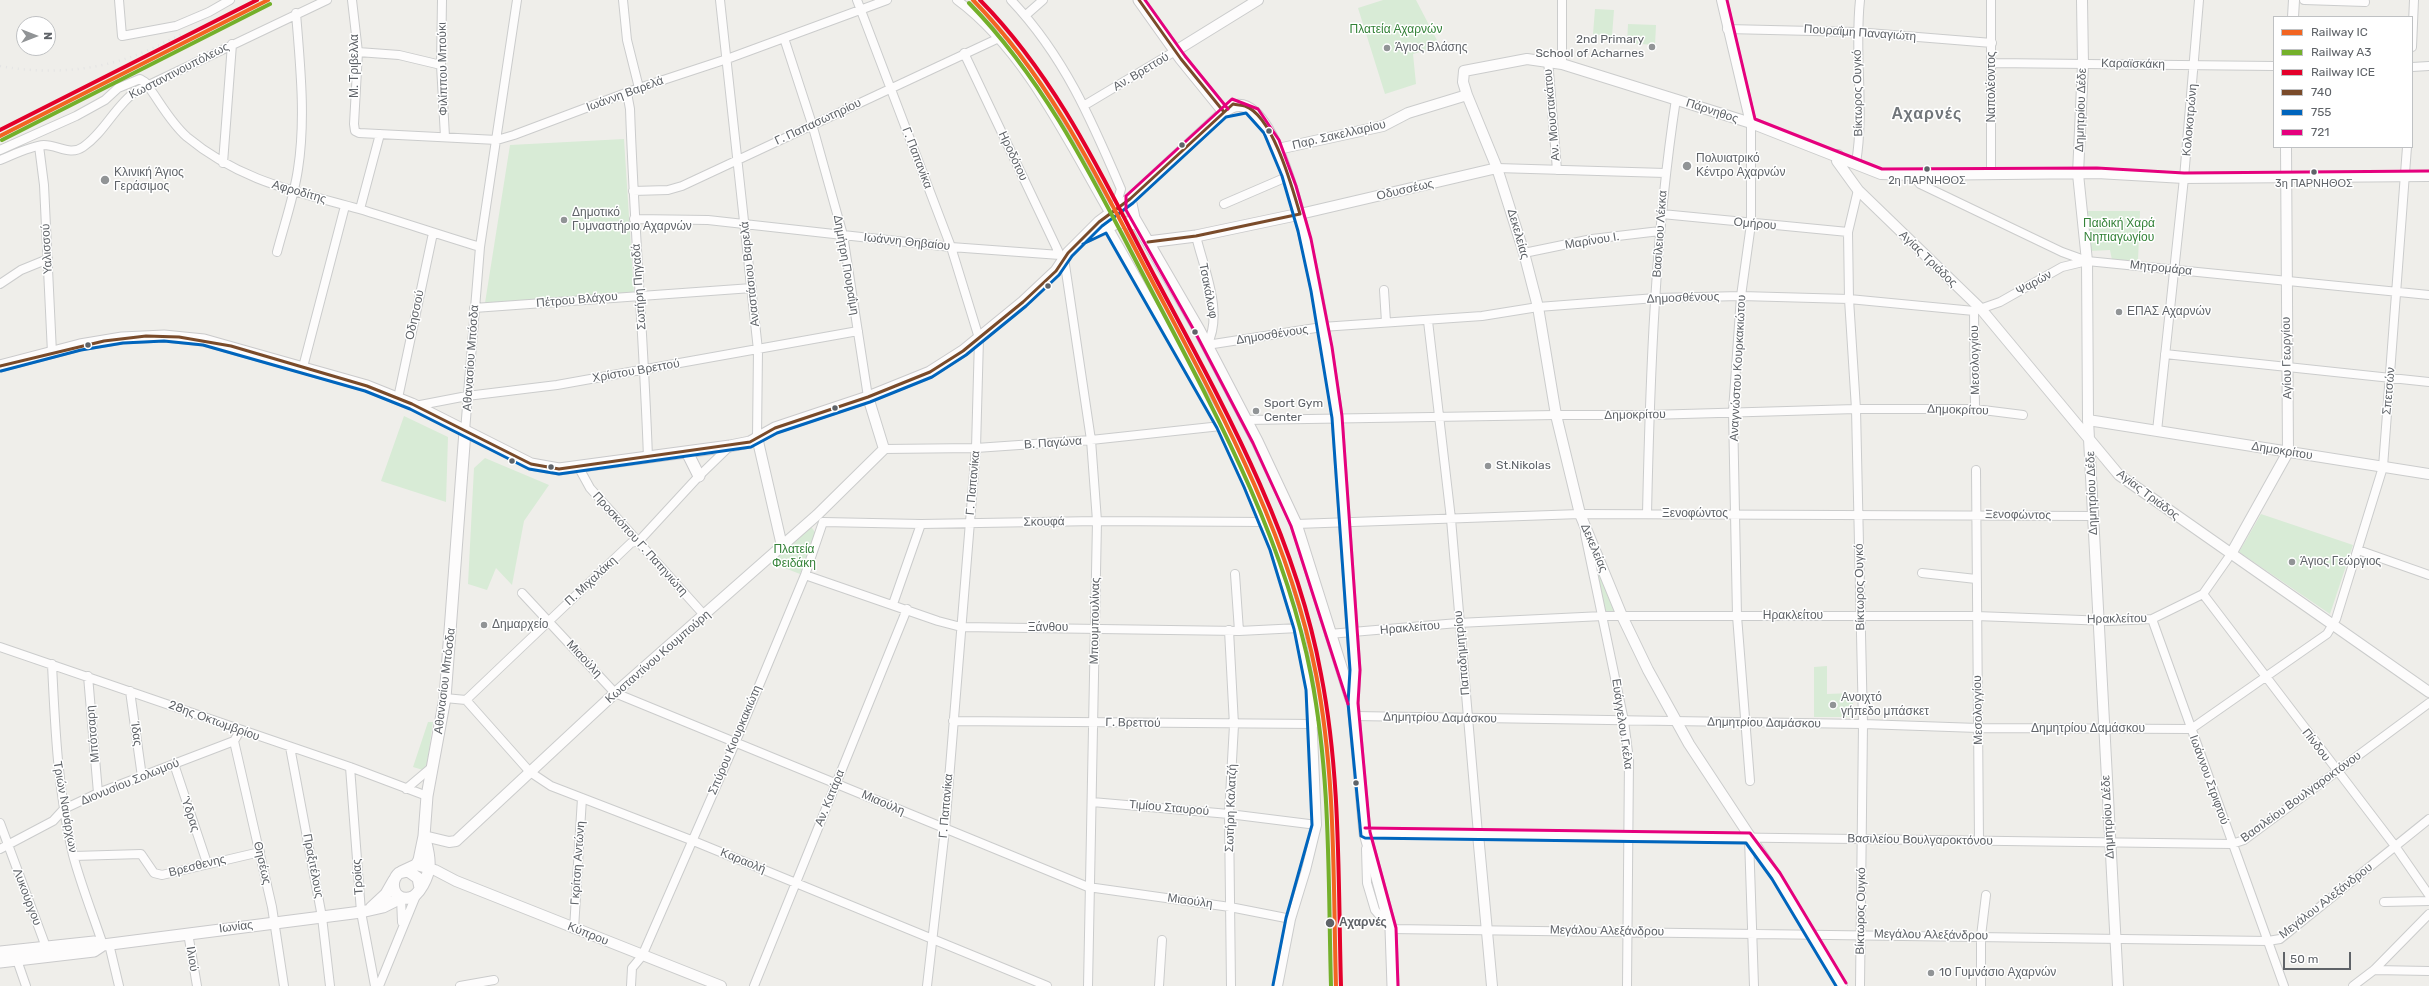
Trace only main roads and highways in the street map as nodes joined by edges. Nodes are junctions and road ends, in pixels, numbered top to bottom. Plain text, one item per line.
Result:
1 (1139, 0) edge
2 (1224, 112) junction
3 (1130, 199) junction
4 (1300, 214) junction
5 (1137, 224) junction
6 (1081, 239) junction
7 (1148, 242) junction
8 (0, 366) edge
9 (465, 431) junction
10 (688, 454) junction
11 (699, 476) road end
12 (1353, 703) junction
13 (424, 836) junction
14 (397, 876) junction
15 (421, 886) junction
16 (401, 898) junction
17 (365, 911) junction
18 (106, 945) junction
19 (0, 952) edge
20 (0, 962) edge
21 (1393, 986) edge

1 - 2 main road
2 - 3 main road
2 - 4 main road
3 - 5 main road
3 - 6 main road
4 - 7 main road, Οδυσσέως
4 - 12 main road
5 - 6 main road
5 - 7 main road
6 - 10 main road
7 - 12 main road
8 - 9 main road
9 - 10 main road
9 - 13 main road, Αθανασίου Μπόσδα
10 - 11 main road
12 - 21 main road
13 - 14 main road, Αθανασίου Μπόσδα
13 - 15 main road, Αθανασίου Μπόσδα
14 - 15 main road
14 - 16 main road
14 - 17 main road
15 - 16 main road
16 - 17 main road, Ιωνίας
17 - 18 main road, Ιωνίας
18 - 19 main road, Ιωνίας
18 - 20 main road, Ιωνίας

